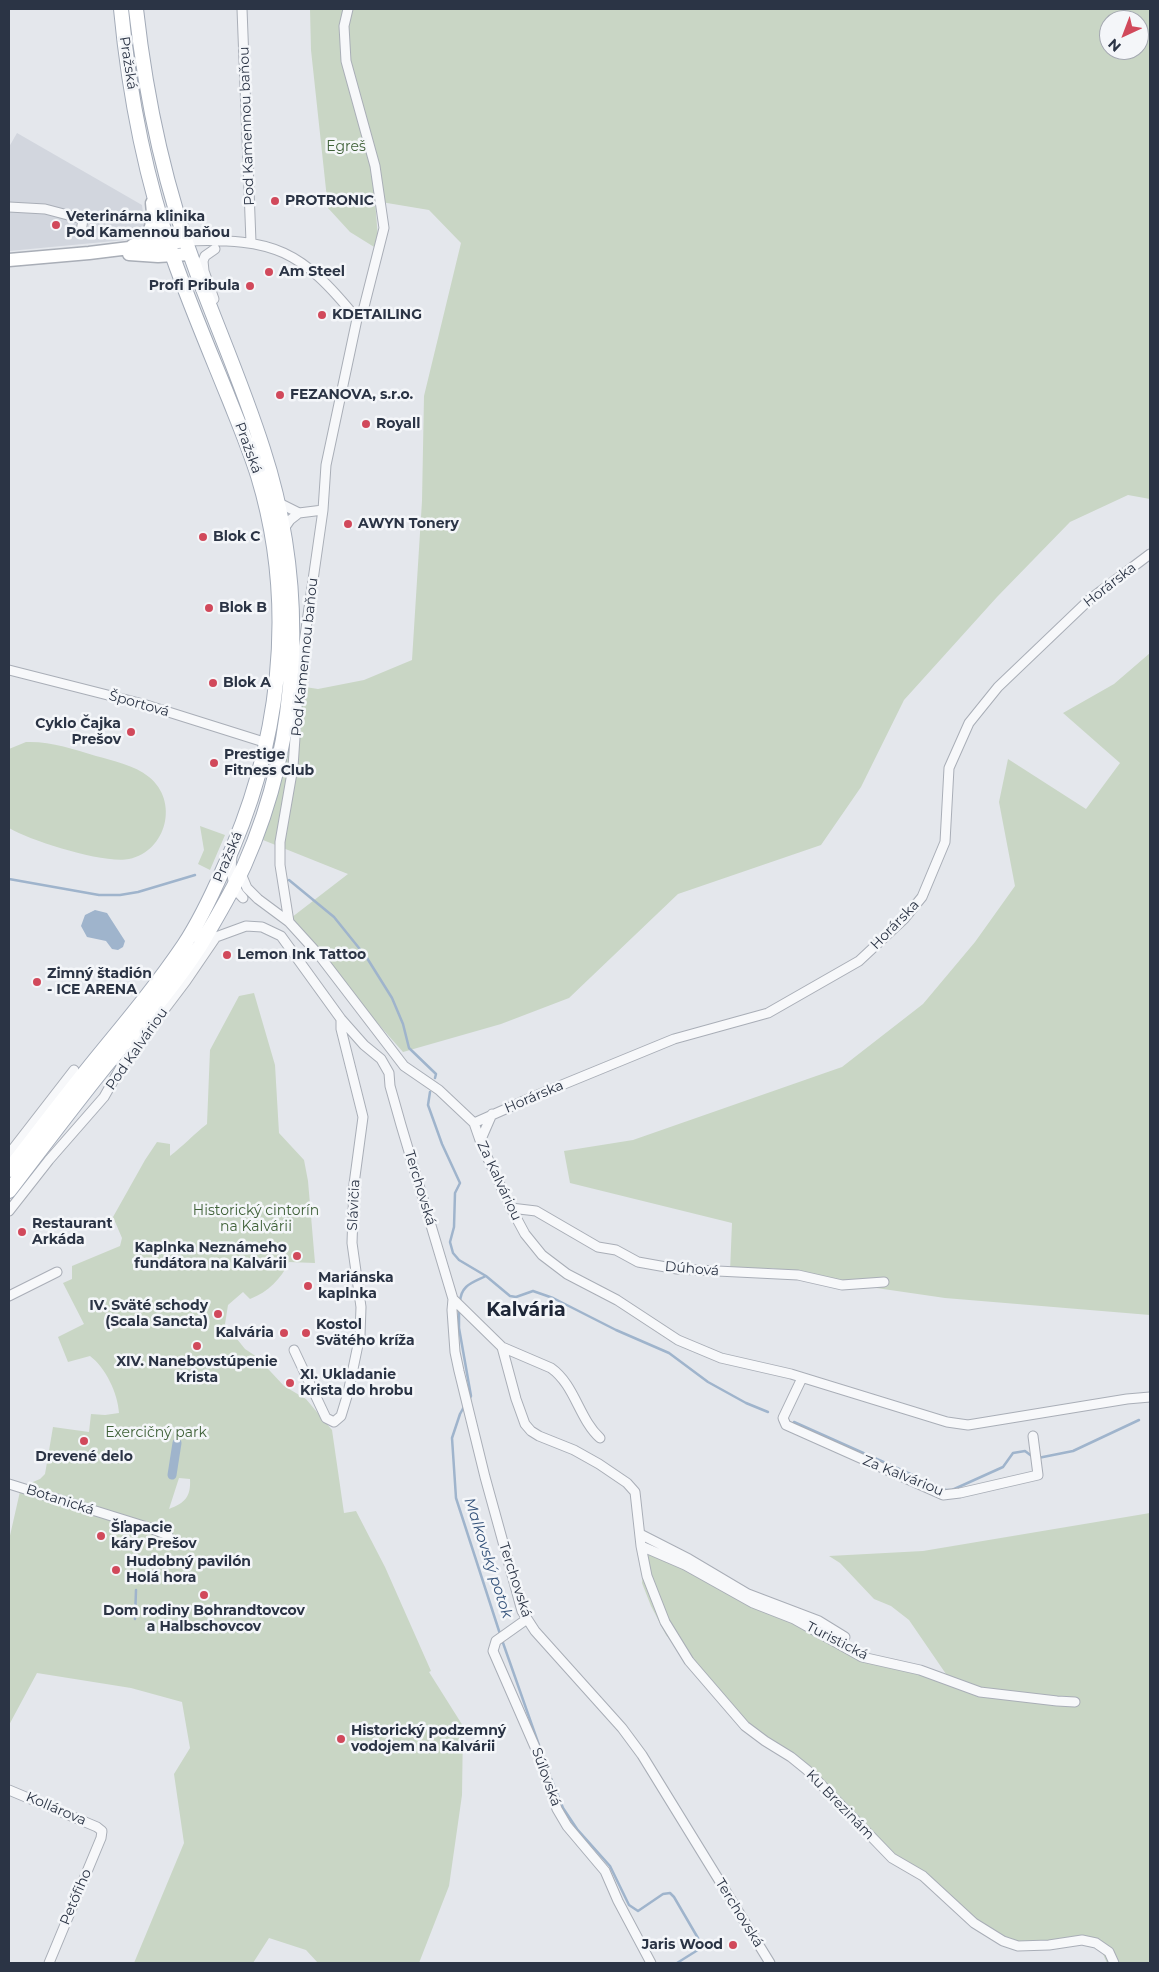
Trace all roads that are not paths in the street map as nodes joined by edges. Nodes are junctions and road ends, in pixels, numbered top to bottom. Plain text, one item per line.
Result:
1 (121, 9) edge
2 (136, 9) edge
3 (242, 9) edge
4 (348, 9) edge
5 (148, 174) junction
6 (9, 207) edge
7 (80, 232) dead end
8 (237, 242) junction
9 (251, 242) junction
10 (128, 248) junction
11 (188, 248) junction
12 (215, 249) junction
13 (171, 250) junction
14 (89, 253) junction
15 (158, 256) junction
16 (9, 260) edge
17 (182, 278) junction
18 (357, 319) junction
19 (231, 359) junction
20 (279, 503) junction
21 (323, 510) junction
22 (299, 513) junction
23 (284, 530) junction
24 (1150, 554) edge
25 (9, 670) edge
26 (267, 743) junction
27 (235, 845) junction
28 (241, 886) junction
29 (213, 893) junction
30 (243, 898) junction
31 (285, 899) junction
32 (262, 902) junction
33 (220, 912) junction
34 (289, 922) junction
35 (281, 936) junction
36 (341, 1019) junction
37 (404, 1066) junction
38 (74, 1070) dead end
39 (389, 1073) junction
40 (492, 1114) junction
41 (474, 1123) junction
42 (482, 1137) dead end
43 (9, 1154) edge
44 (9, 1170) edge
45 (9, 1191) edge
46 (511, 1208) junction
47 (9, 1211) edge
48 (57, 1272) dead end
49 (884, 1282) dead end
50 (9, 1296) edge
51 (459, 1303) junction
52 (502, 1347) junction
53 (294, 1350) dead end
54 (802, 1378) junction
55 (1150, 1397) edge
56 (1033, 1436) dead end
57 (600, 1438) dead end
58 (9, 1484) edge
59 (640, 1534) junction
60 (168, 1535) dead end
61 (641, 1546) junction
62 (527, 1619) junction
63 (845, 1637) dead end
64 (1075, 1702) dead end
65 (9, 1790) edge
66 (102, 1831) joint
67 (49, 1963) edge
68 (651, 1963) edge
69 (770, 1963) edge
70 (1114, 1963) edge

1 - 5 main road, Pražská
2 - 11 main road, Pražská
3 - 9 street, Pod Kamennou baňou
4 - 18 street, Pod Kamennou baňou
5 - 10 street
5 - 13 main road, Pražská
6 - 7 street
8 - 9 street
8 - 11 street
8 - 12 street
9 - 18 street
10 - 13 street
10 - 14 street
11 - 12 street
11 - 13 street
11 - 19 main road, Pražská
12 - 19 street, Pražská
13 - 15 street
13 - 17 main road, Pražská
14 - 15 street
14 - 16 street
15 - 17 street
17 - 26 main road, Pražská
18 - 21 street, Pod Kamennou baňou
19 - 20 main road, Pražská
20 - 22 street
20 - 23 main road, Pražská
21 - 22 street
21 - 31 street, Pod Kamennou baňou
22 - 23 street
23 - 28 main road, Pražská
24 - 40 street, Horárska
25 - 26 street, Športová
26 - 27 main road, Pražská
27 - 28 street
27 - 29 main road, Pražská
28 - 29 street
28 - 30 street
28 - 32 street, Za Kalváriou
28 - 33 main road, Pod Kalváriou
29 - 44 main road, Pod Kalváriou
30 - 32 street
30 - 33 street
31 - 32 street
31 - 34 street, Pod Kamennou baňou
32 - 34 street, Za Kalváriou
33 - 45 main road, Pod Kalváriou
34 - 35 street
34 - 37 street, Za Kalváriou
35 - 36 street, Slávičia
35 - 47 street, Pod Kalváriou
36 - 39 street, Terchovská
36 - 53 street, Slávičia
37 - 39 street
37 - 41 street, Za Kalváriou
38 - 43 street
39 - 51 street, Terchovská
40 - 41 street, Horárska
40 - 42 street
41 - 46 street, Za Kalváriou
46 - 49 street, Dúhová
46 - 54 street, Za Kalváriou
48 - 50 street
51 - 52 street
51 - 62 street, Terchovská
52 - 57 street
52 - 59 street, Ku Brezinám
54 - 55 street, Za Kalváriou
54 - 56 street, Za Kalváriou
58 - 60 street, Botanická
59 - 61 street, Ku Brezinám
59 - 63 street, Turistická
61 - 64 street, Turistická
61 - 70 street, Ku Brezinám
62 - 68 street, Súľovská
62 - 69 street, Terchovská
65 - 66 street, Kollárova
66 - 67 street, Petőfiho

